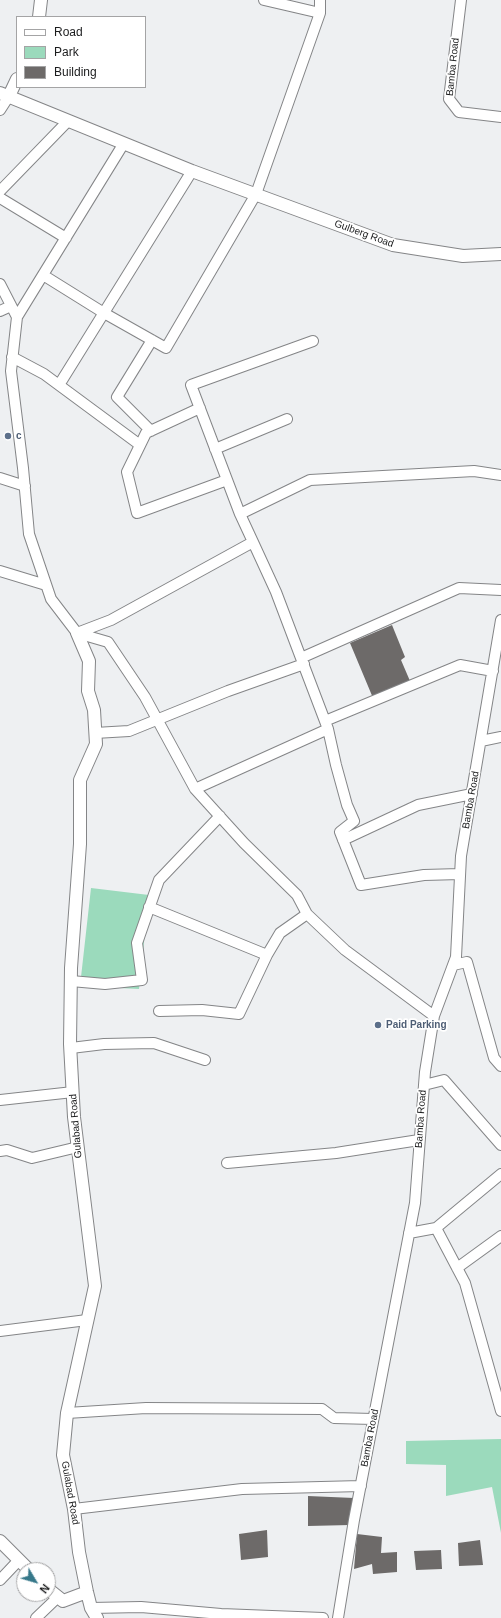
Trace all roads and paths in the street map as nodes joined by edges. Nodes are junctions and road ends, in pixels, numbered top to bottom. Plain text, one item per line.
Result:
1 (41, 0) edge
2 (264, 0) edge
3 (320, 0) edge
4 (460, 0) edge
5 (320, 13) junction
6 (39, 16) edge
7 (16, 80) edge
8 (5, 94) edge
9 (0, 110) edge
10 (501, 117) edge
11 (68, 121) junction
12 (124, 143) junction
13 (192, 171) junction
14 (0, 191) edge
15 (256, 194) junction
16 (0, 198) edge
17 (66, 238) junction
18 (501, 254) edge
19 (43, 275) junction
20 (0, 284) edge
21 (11, 306) junction
22 (0, 311) edge
23 (104, 313) junction
24 (17, 317) junction
25 (152, 340) junction
26 (313, 341) dead end
27 (12, 357) junction
28 (60, 385) junction
29 (200, 408) junction
30 (287, 419) dead end
31 (151, 431) junction
32 (140, 445) junction
33 (215, 449) junction
34 (501, 475) edge
35 (0, 478) edge
36 (227, 480) junction
37 (25, 486) junction
38 (240, 514) junction
39 (253, 542) junction
40 (0, 571) edge
41 (46, 585) junction
42 (501, 590) edge
43 (501, 620) edge
44 (77, 633) junction
45 (302, 661) junction
46 (493, 671) junction
47 (158, 719) junction
48 (326, 725) junction
49 (95, 733) junction
50 (501, 737) edge
51 (481, 741) junction
52 (195, 789) junction
53 (472, 794) junction
54 (220, 816) junction
55 (343, 840) junction
56 (460, 874) junction
57 (149, 908) junction
58 (307, 914) junction
59 (267, 955) junction
60 (453, 964) junction
61 (70, 981) junction
62 (159, 1010) dead end
63 (434, 1016) junction
64 (71, 1048) junction
65 (205, 1060) dead end
66 (501, 1066) edge
67 (424, 1086) junction
68 (73, 1092) junction
69 (0, 1100) edge
70 (419, 1140) junction
71 (501, 1145) edge
72 (78, 1147) junction
73 (0, 1151) edge
74 (227, 1163) dead end
75 (501, 1174) edge
76 (436, 1228) junction
77 (409, 1233) junction
78 (501, 1236) edge
79 (457, 1268) junction
80 (87, 1320) junction
81 (0, 1331) edge
82 (497, 1376) edge
83 (501, 1411) edge
84 (67, 1413) junction
85 (373, 1419) junction
86 (361, 1486) junction
87 (74, 1509) junction
88 (0, 1541) edge
89 (19, 1560) joint
90 (0, 1580) edge
91 (87, 1592) junction
92 (56, 1595) edge
93 (47, 1602) edge
94 (94, 1613) edge
95 (36, 1618) edge
96 (324, 1618) edge
97 (338, 1618) edge

1 - 6 street
2 - 5 street
3 - 5 street
4 - 10 street, Bamba Road
5 - 15 street
7 - 8 street
8 - 9 street
8 - 11 street, Gulberg Road
11 - 12 street, Gulberg Road
11 - 14 street
12 - 13 street, Gulberg Road
12 - 17 street
13 - 15 street, Gulberg Road
13 - 23 street
15 - 18 street, Gulberg Road
15 - 25 street
16 - 17 street
17 - 19 street
19 - 23 street
19 - 24 street
20 - 21 street
21 - 22 street
21 - 24 street
23 - 25 street
23 - 28 street
24 - 27 street
25 - 31 street
26 - 29 street
27 - 28 street
27 - 37 street
28 - 32 street
29 - 31 street
29 - 33 street
30 - 33 street
31 - 32 street
32 - 36 street
33 - 36 street
34 - 38 street
35 - 37 street
36 - 38 street
37 - 41 street
38 - 39 street
39 - 44 street
39 - 45 street
40 - 41 street
41 - 44 street
42 - 45 street
43 - 46 street, Bamba Road
44 - 47 street
44 - 49 street, Gulabad Road
45 - 47 street
45 - 48 street
46 - 48 street
46 - 51 street, Bamba Road
47 - 49 street
47 - 52 street
48 - 52 street
48 - 55 street
49 - 61 street, Gulabad Road
50 - 51 street
51 - 53 street, Bamba Road
52 - 54 street
53 - 55 street
53 - 56 street, Bamba Road
54 - 57 street
54 - 58 street
55 - 56 street
56 - 60 street, Bamba Road
57 - 59 street
57 - 61 street
58 - 59 street
58 - 63 street
59 - 62 street
60 - 63 street, Bamba Road
60 - 66 street
61 - 64 street, Gulabad Road
63 - 67 street, Bamba Road
64 - 65 street
64 - 68 street, Gulabad Road
67 - 70 street, Bamba Road
67 - 71 street
68 - 69 street
68 - 72 street, Gulabad Road
70 - 74 street
70 - 77 street, Bamba Road
72 - 73 street
72 - 80 street, Gulabad Road
75 - 76 street
76 - 77 street
76 - 79 street
77 - 85 street, Bamba Road
78 - 79 street
79 - 82 street
80 - 81 street
80 - 84 street, Gulabad Road
82 - 83 street
84 - 85 street
84 - 87 street, Gulabad Road
85 - 86 street, Bamba Road
86 - 87 street
86 - 97 street, Bamba Road
87 - 91 street, Gulabad Road
88 - 89 street
89 - 90 street
91 - 92 street
91 - 94 street, Gulabad Road
93 - 95 street
94 - 96 street

